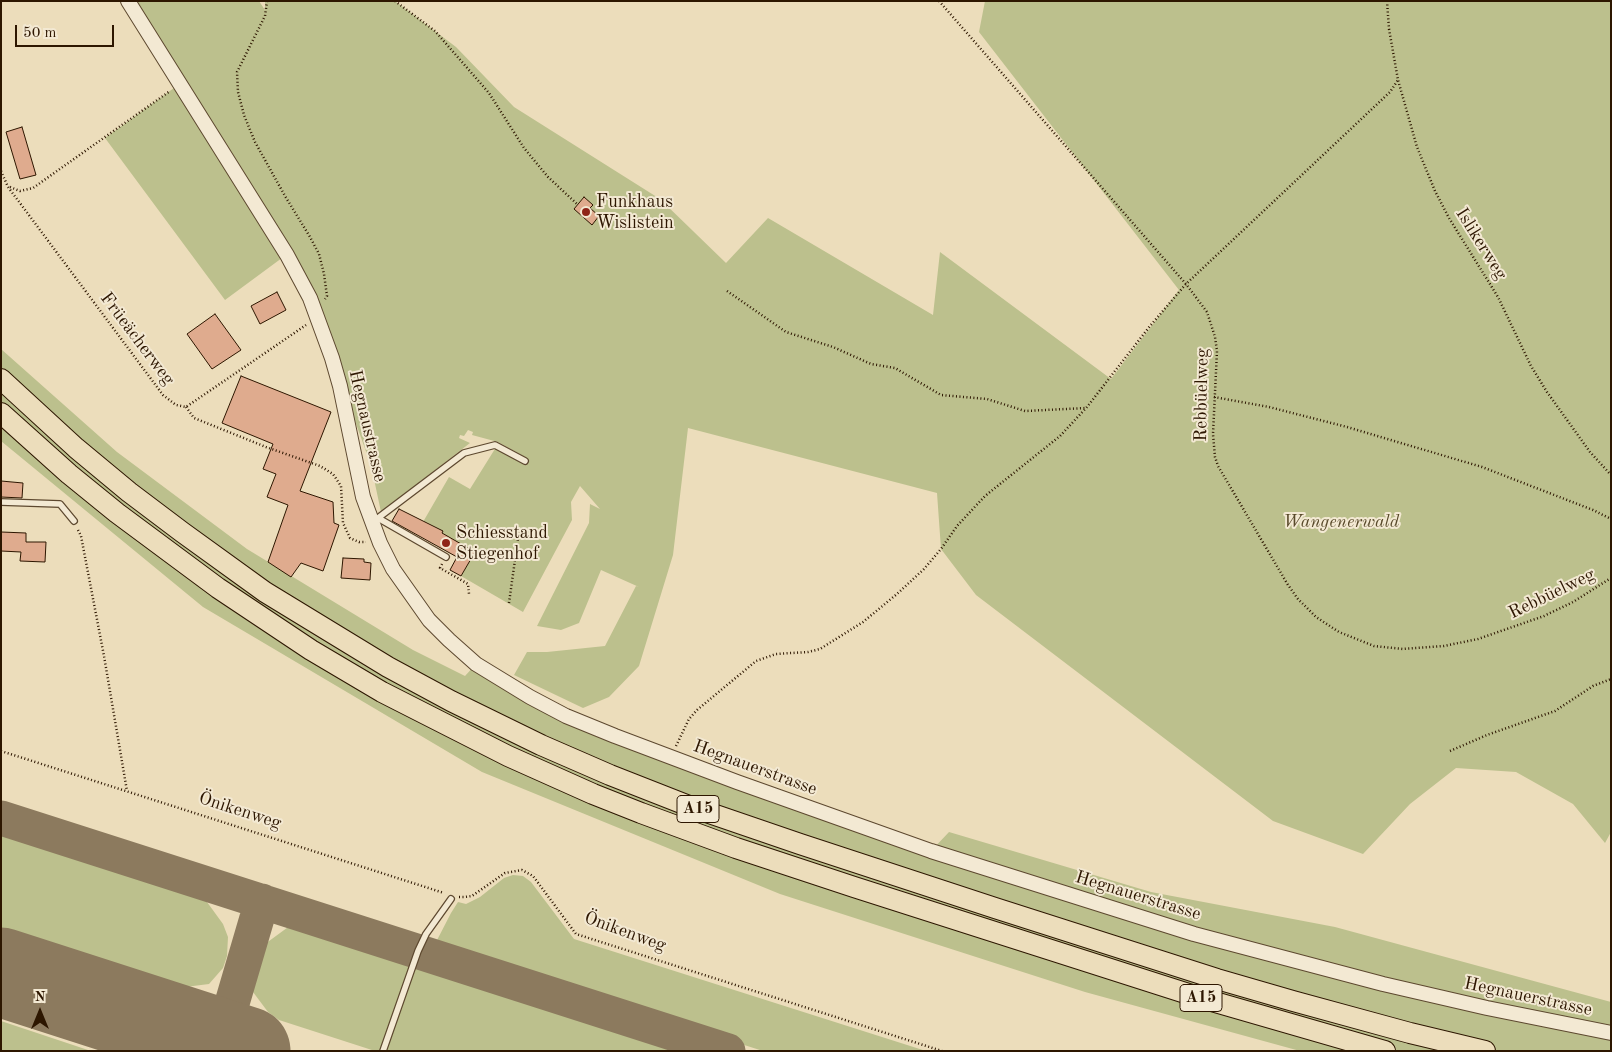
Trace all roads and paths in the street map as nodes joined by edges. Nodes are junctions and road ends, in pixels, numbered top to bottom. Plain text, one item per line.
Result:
1 (128, 1) edge
2 (267, 1) edge
3 (395, 1) edge
4 (939, 1) edge
5 (1387, 1) edge
6 (1398, 80) junction
7 (180, 84) junction
8 (1, 172) edge
9 (8, 187) junction
10 (578, 204) dead end
11 (324, 274) dead end
12 (1186, 284) junction
13 (727, 291) dead end
14 (318, 318) junction
15 (1, 380) edge
16 (1214, 397) junction
17 (186, 407) junction
18 (1087, 408) junction
19 (1, 413) edge
20 (525, 461) dead end
21 (1611, 476) edge
22 (1, 502) edge
23 (374, 519) junction
24 (1611, 519) edge
25 (74, 521) joint
26 (519, 532) dead end
27 (380, 543) junction
28 (446, 557) joint
29 (1611, 578) edge
30 (469, 594) dead end
31 (508, 603) dead end
32 (1611, 679) edge
33 (1, 750) edge
34 (1450, 751) dead end
35 (669, 756) junction
36 (127, 791) junction
37 (450, 896) junction
38 (1611, 1034) edge
39 (383, 1051) edge
40 (942, 1051) edge
41 (1385, 1051) edge
42 (1485, 1051) edge

1 - 7 street, Hegnaustrasse
2 - 11 path
3 - 10 path
4 - 12 path, Rebbüelweg
5 - 6 path, Islikerweg
6 - 12 path
6 - 21 path, Islikerweg
7 - 9 path
7 - 14 street, Hegnaustrasse
8 - 9 path, Früeächerweg
9 - 17 path, Früeächerweg
12 - 16 path, Rebbüelweg
12 - 18 path
13 - 18 path
14 - 17 path
14 - 23 street, Hegnaustrasse
15 - 42 highway, A15
16 - 24 path
16 - 29 path, Rebbüelweg
17 - 27 path, Früeächerweg
18 - 35 path
19 - 41 highway, A15
20 - 23 lane
22 - 25 lane
23 - 27 street, Hegnaustrasse
23 - 28 lane
25 - 36 path
26 - 31 path
27 - 35 street, Hegnaustrasse
28 - 30 path
32 - 34 path
33 - 36 path, Önikenweg
35 - 38 street, Hegnauerstrasse
36 - 37 path, Önikenweg
37 - 39 lane
37 - 40 path, Önikenweg

